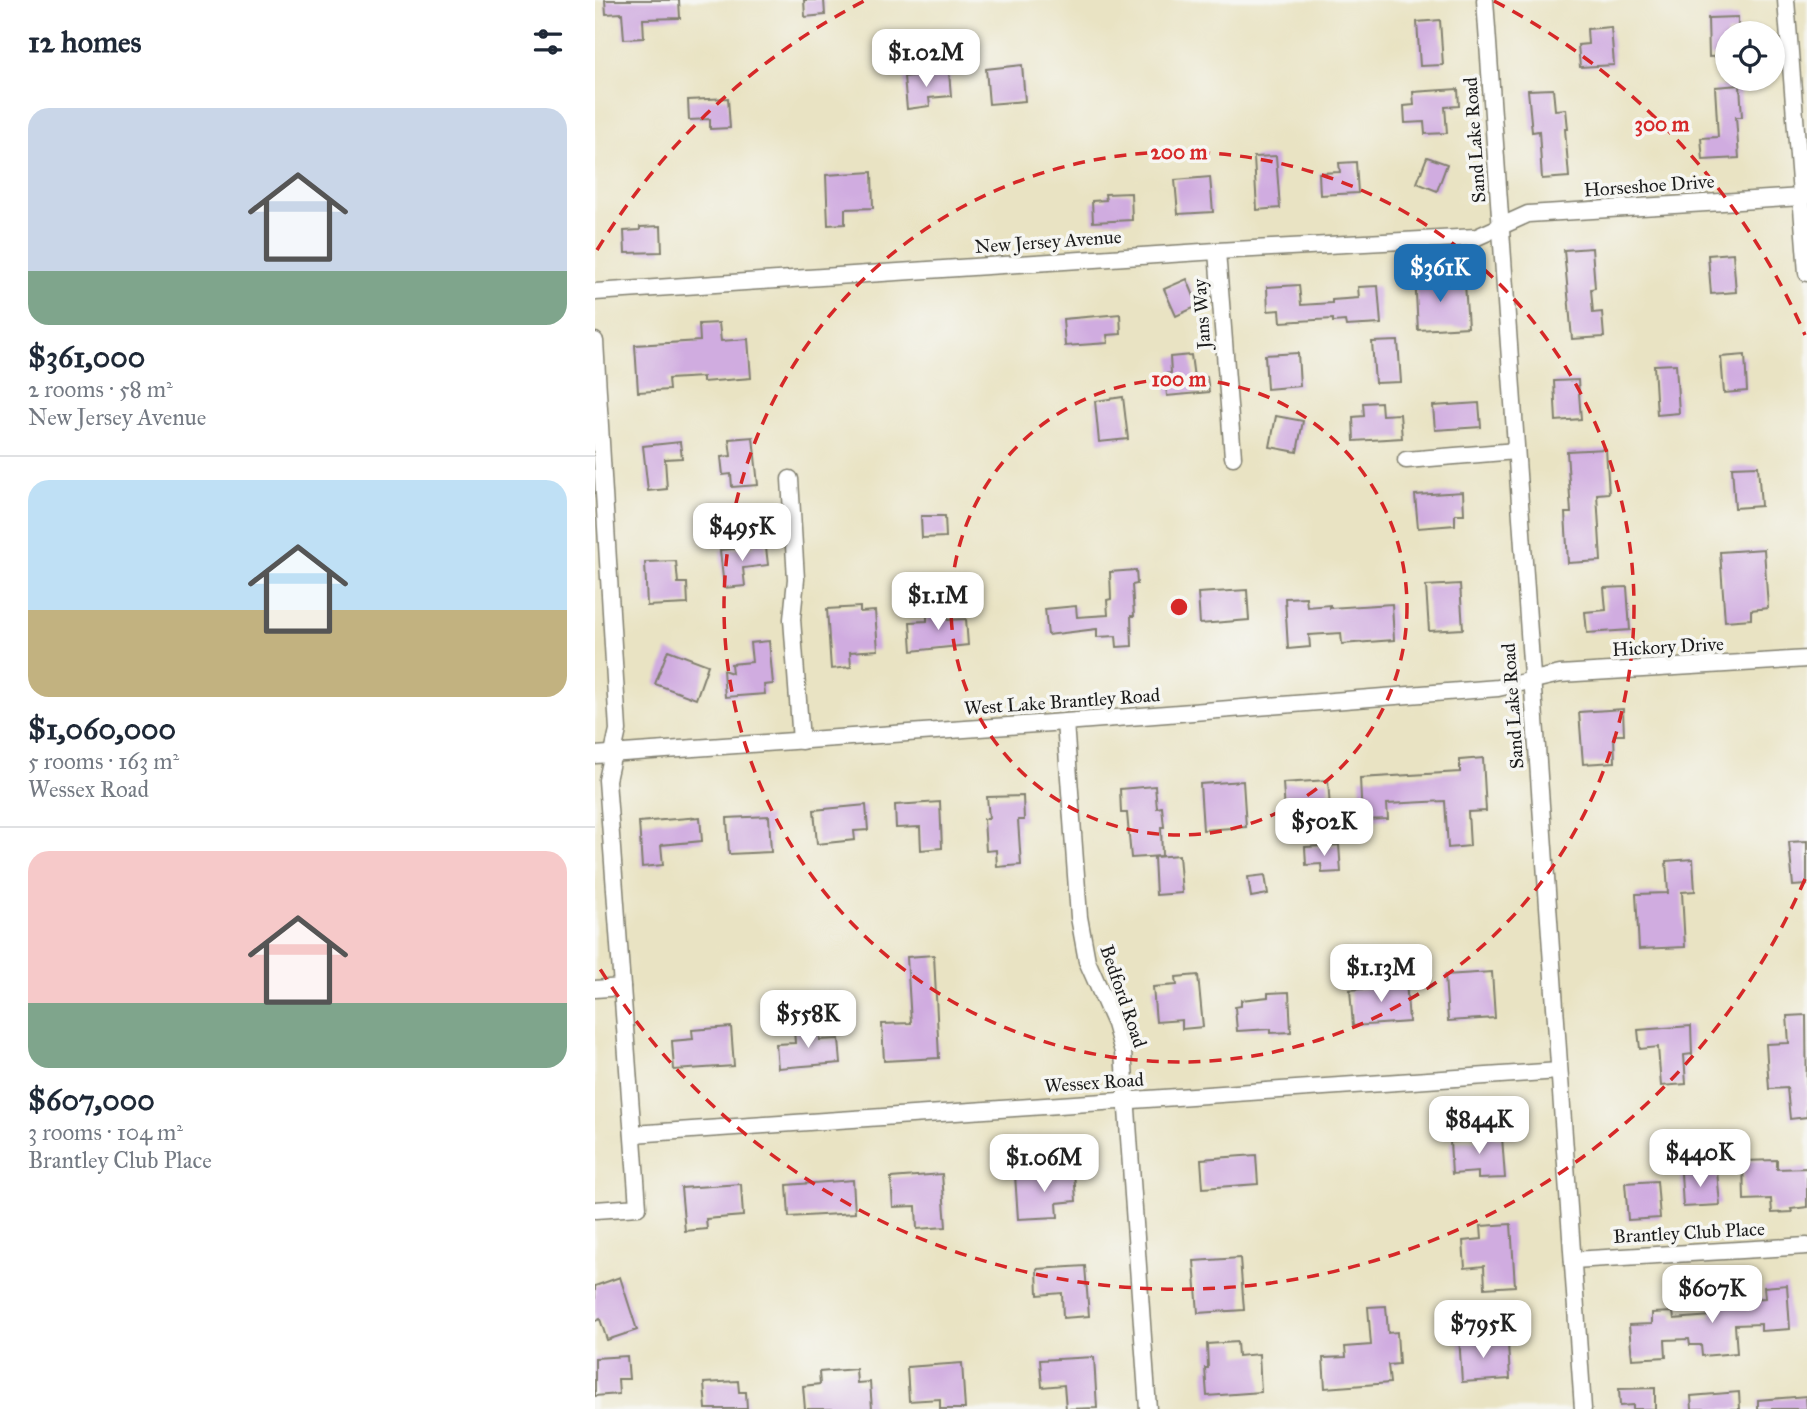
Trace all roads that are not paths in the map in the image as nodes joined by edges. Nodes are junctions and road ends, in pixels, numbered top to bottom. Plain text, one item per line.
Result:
1 (1485, 0) edge
2 (1786, 0) edge
3 (1802, 197) junction
4 (1501, 226) junction
5 (1217, 251) junction
6 (1807, 273) edge
7 (595, 292) edge
8 (595, 341) edge
9 (1516, 451) junction
10 (1233, 457) dead end
11 (1406, 460) dead end
12 (790, 479) dead end
13 (1807, 659) edge
14 (1532, 681) junction
15 (1065, 722) junction
16 (801, 741) junction
17 (613, 754) junction
18 (595, 755) edge
19 (622, 987) junction
20 (595, 989) edge
21 (1559, 1071) junction
22 (1127, 1101) junction
23 (633, 1134) junction
24 (595, 1210) edge
25 (1807, 1246) edge
26 (1573, 1260) junction
27 (1148, 1409) edge
28 (1583, 1409) edge

1 - 4 street, Sand Lake Road
2 - 3 street
3 - 4 street, Horseshoe Drive
3 - 6 street
4 - 5 street, New Jersey Avenue
4 - 9 street, Sand Lake Road
5 - 7 street, New Jersey Avenue
5 - 10 street, Jans Way
8 - 17 street
9 - 11 street
9 - 14 street, Sand Lake Road
12 - 16 street
13 - 14 street, Hickory Drive
14 - 15 street, West Lake Brantley Road
14 - 21 street, Sand Lake Road
15 - 16 street, West Lake Brantley Road
15 - 22 street, Bedford Road
16 - 17 street, West Lake Brantley Road
17 - 18 street, West Lake Brantley Road
17 - 19 street
19 - 20 street
19 - 23 street
21 - 22 street, Wessex Road
21 - 26 street, Sand Lake Road
22 - 23 street, Wessex Road
22 - 27 street, Bedford Road
23 - 24 street
25 - 26 street, Brantley Club Place
26 - 28 street, Sand Lake Road

